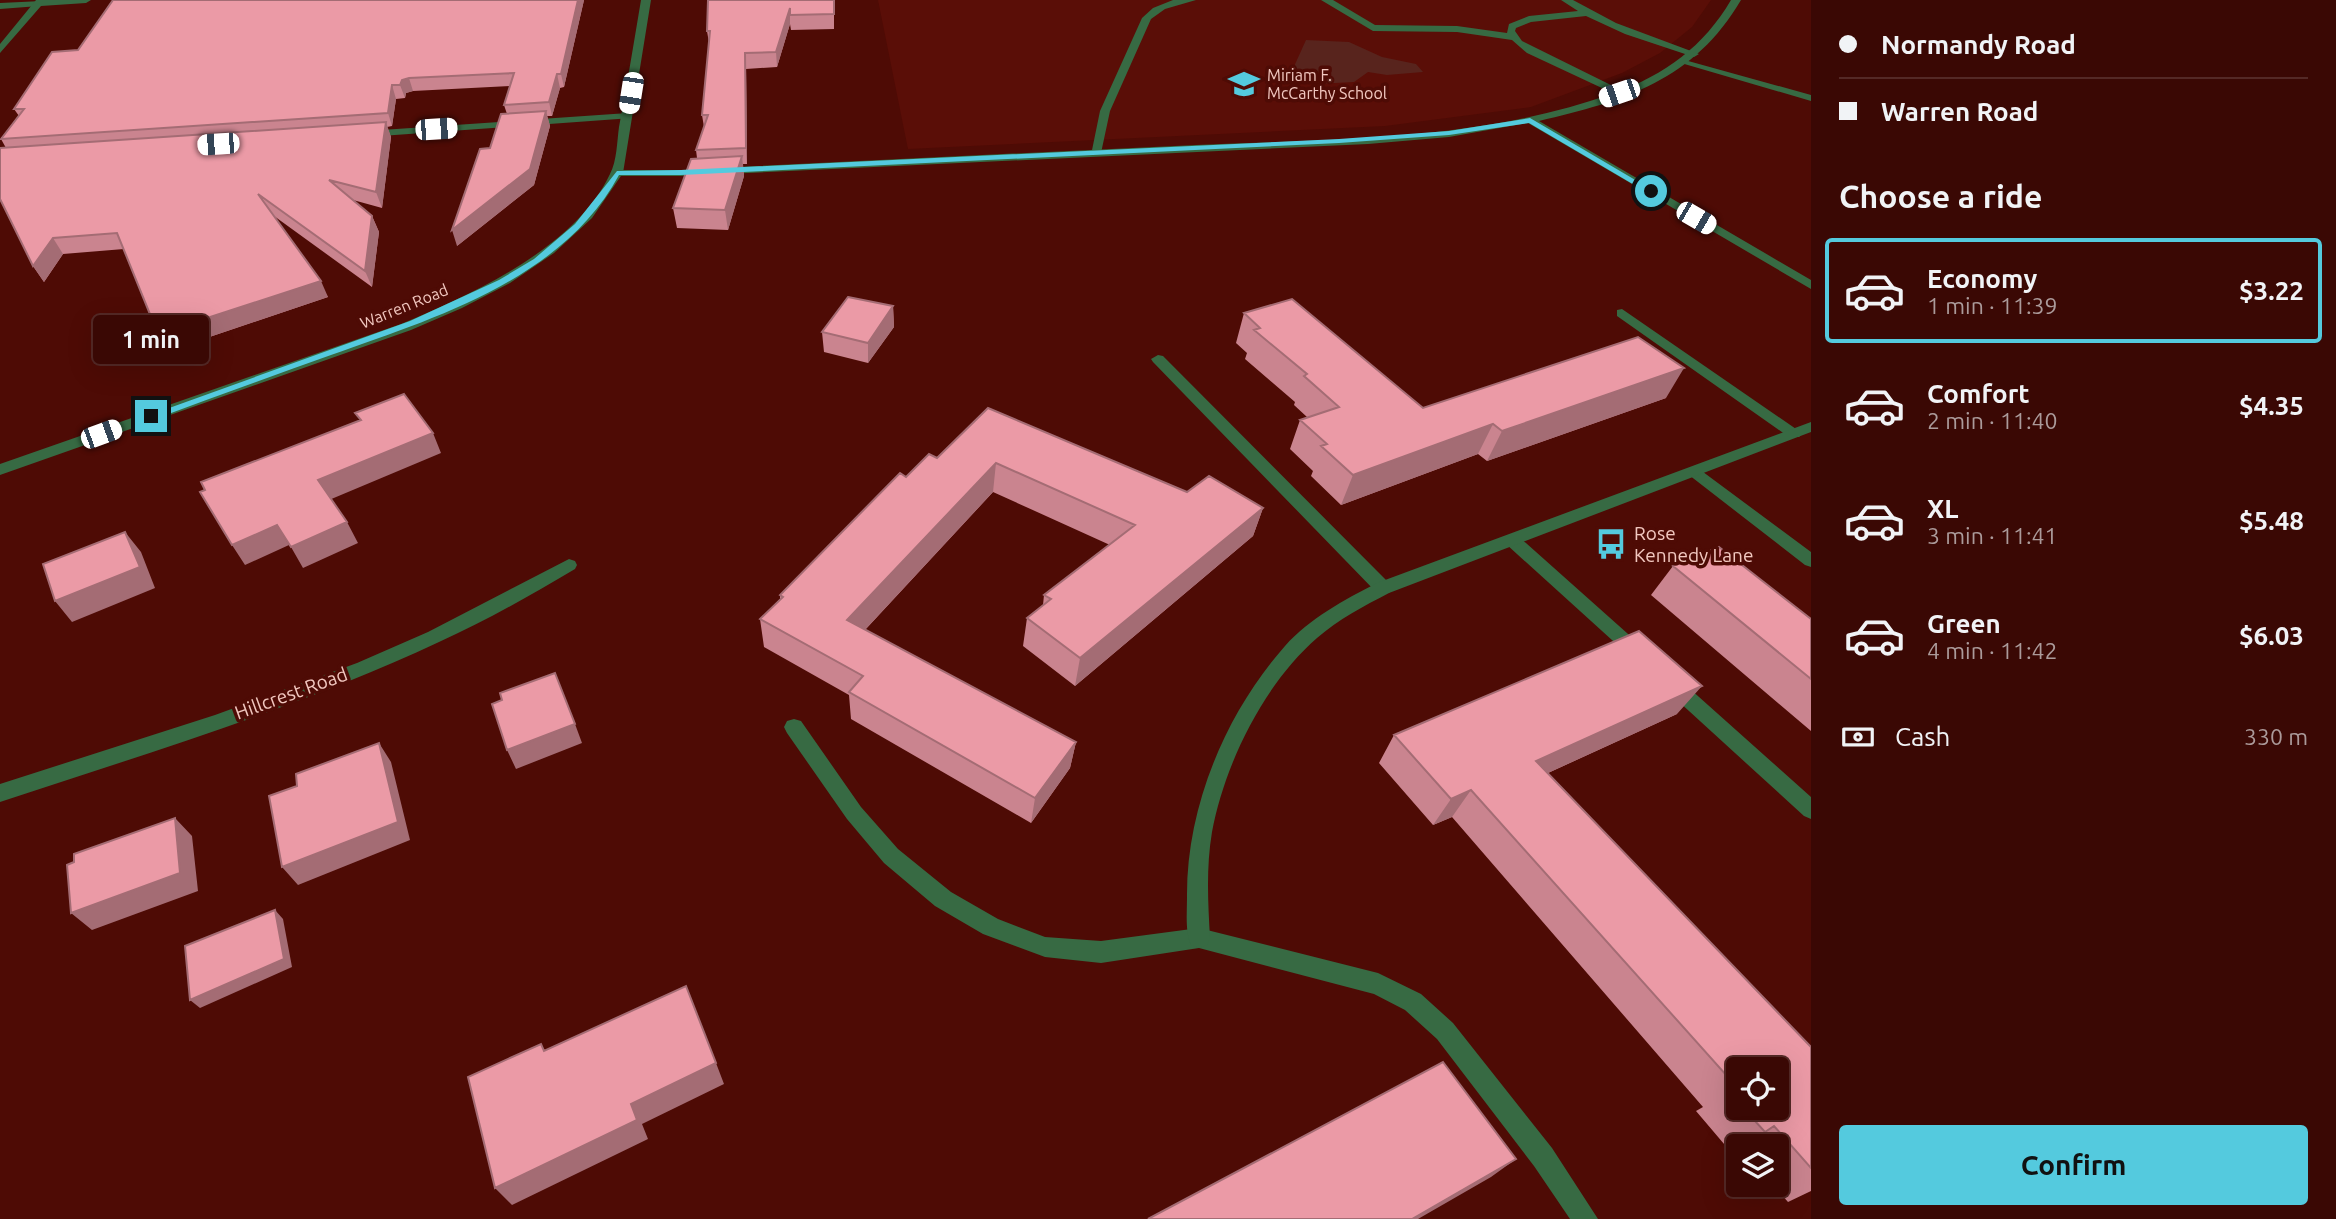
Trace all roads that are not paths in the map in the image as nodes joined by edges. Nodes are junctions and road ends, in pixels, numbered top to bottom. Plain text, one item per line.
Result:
1 (86, 0) edge
2 (646, 0) edge
3 (1191, 0) edge
4 (1326, 0) edge
5 (1566, 0) edge
6 (1737, 0) edge
7 (40, 1) edge
8 (0, 6) edge
9 (1586, 13) junction
10 (1512, 37) junction
11 (0, 50) edge
12 (1690, 57) junction
13 (1619, 93) junction
14 (1811, 98) edge
15 (628, 116) junction
16 (1530, 120) junction
17 (349, 135) edge
18 (1096, 153) junction
19 (617, 173) junction
20 (1811, 285) edge
21 (1622, 313) dead end
22 (1158, 359) dead end
23 (1811, 427) edge
24 (1794, 434) junction
25 (0, 470) edge
26 (1695, 471) junction
27 (1512, 540) junction
28 (1811, 561) edge
29 (569, 565) dead end
30 (1384, 588) junction
31 (794, 727) dead end
32 (0, 793) edge
33 (1811, 810) edge
34 (1199, 938) junction
35 (1585, 1219) edge

1 - 7 street
2 - 15 street, Warren Road
3 - 18 street
4 - 10 street
5 - 9 street
6 - 12 street
7 - 8 street
7 - 11 street
9 - 10 street
9 - 12 street
10 - 13 street
12 - 13 street
12 - 14 street
13 - 16 street
15 - 17 street
15 - 19 street, Warren Road
16 - 18 street
16 - 20 street
18 - 19 street
19 - 25 street, Warren Road
21 - 24 street
22 - 30 street
23 - 24 street
24 - 26 street
26 - 27 street
26 - 28 street
27 - 30 street
27 - 33 street
29 - 32 street, Hillcrest Road
30 - 34 street
31 - 34 street
34 - 35 street

